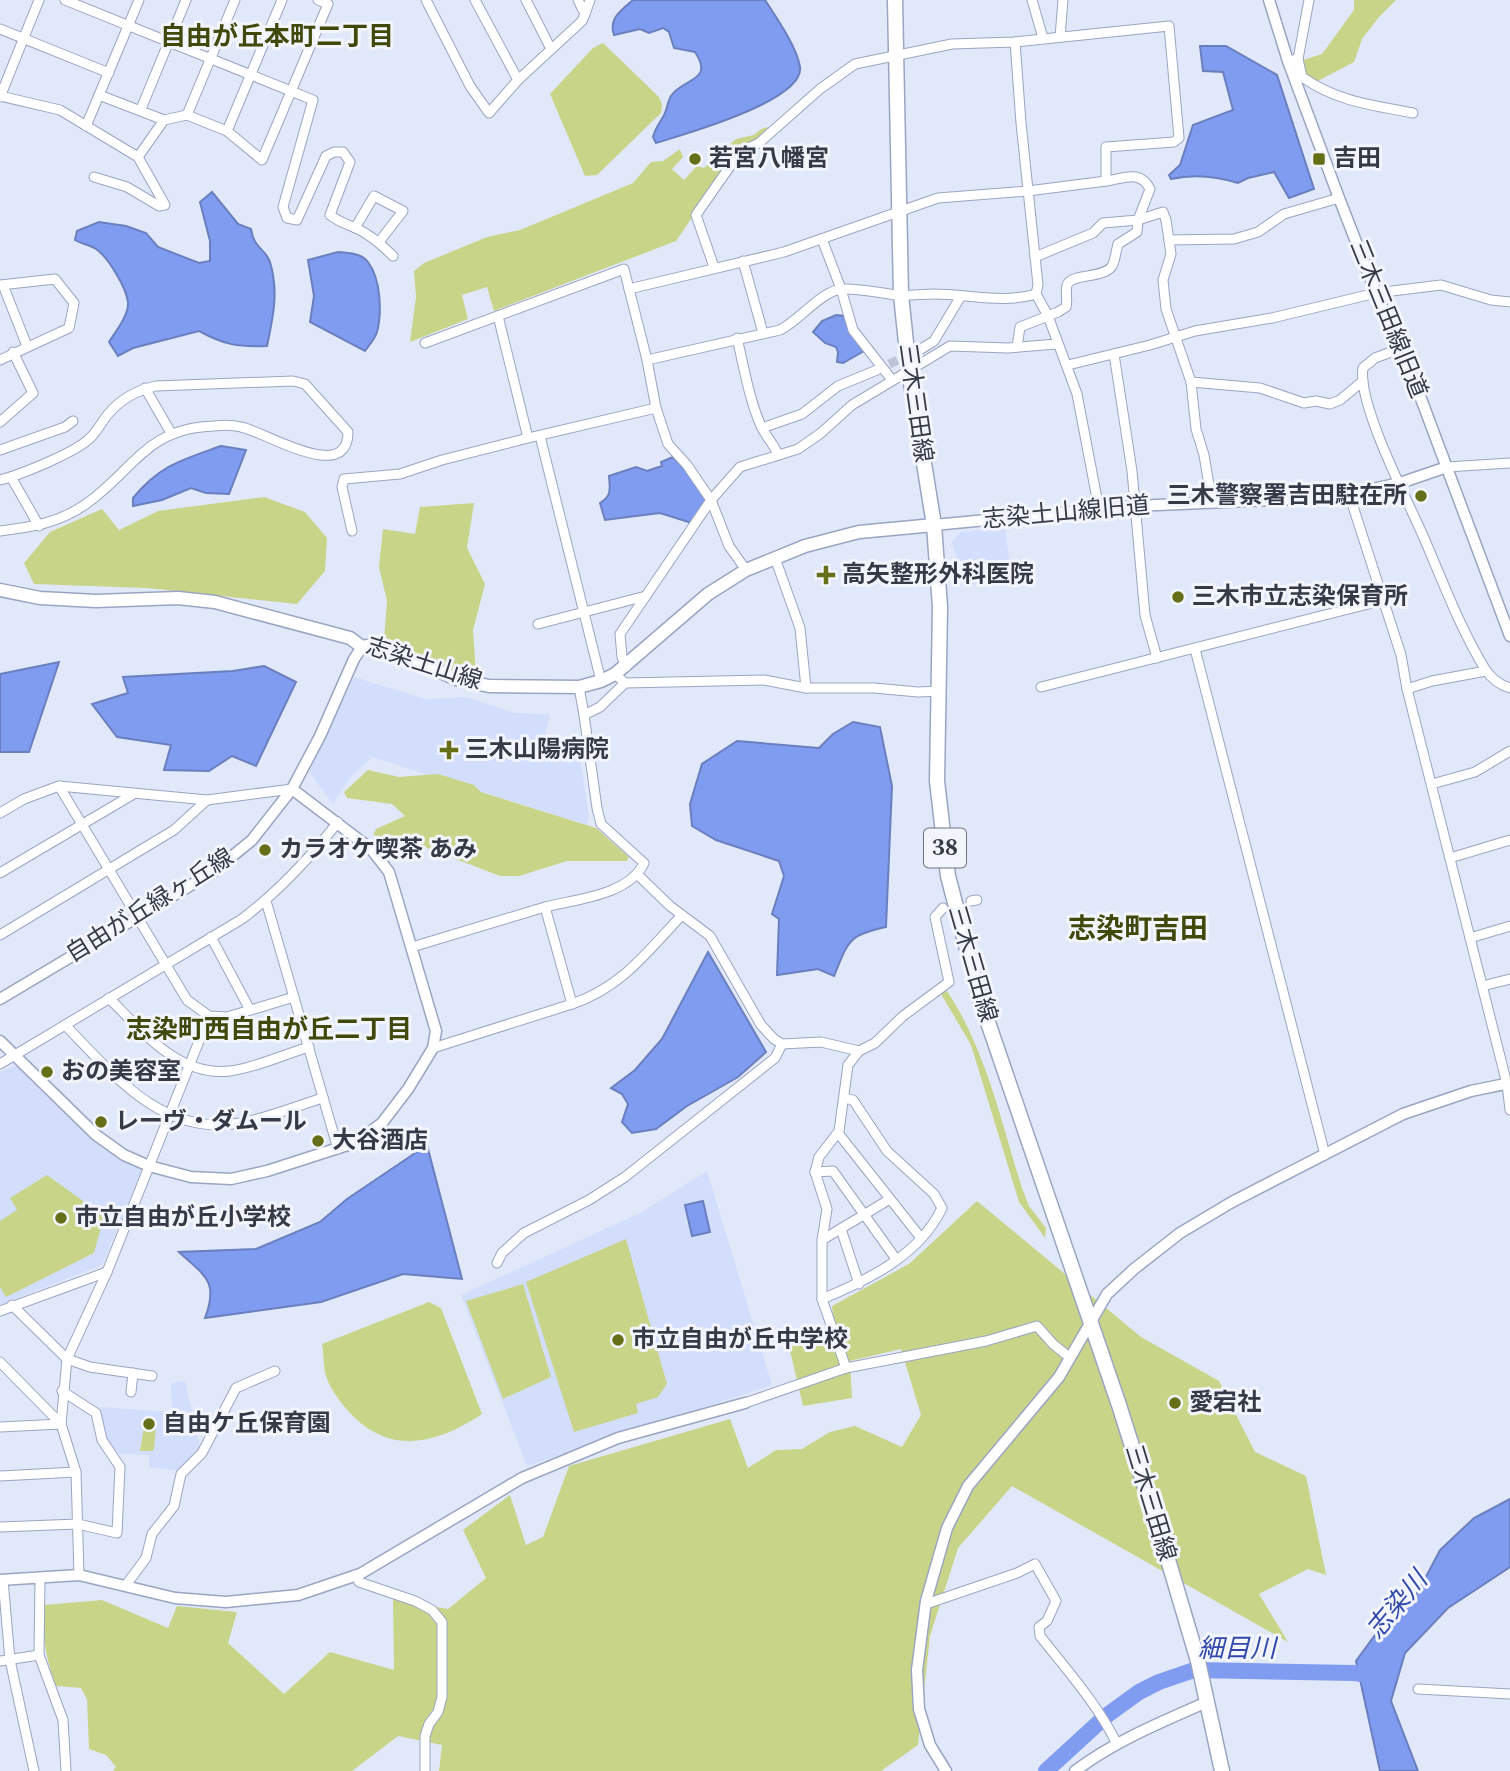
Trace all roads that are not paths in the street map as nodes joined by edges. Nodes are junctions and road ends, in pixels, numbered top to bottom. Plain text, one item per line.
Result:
1 (39, 0) edge
2 (65, 0) edge
3 (139, 0) edge
4 (186, 0) edge
5 (235, 0) edge
6 (282, 0) edge
7 (318, 0) edge
8 (426, 0) edge
9 (475, 0) edge
10 (526, 0) edge
11 (578, 0) edge
12 (590, 0) edge
13 (895, 0) edge
14 (1032, 0) edge
15 (1063, 0) edge
16 (1269, 0) edge
17 (1309, 0) edge
18 (86, 4) edge
19 (585, 14) junction
20 (129, 25) junction
21 (0, 29) edge
22 (1060, 37) junction
23 (23, 38) junction
24 (1044, 38) junction
25 (169, 41) junction
26 (1016, 42) junction
27 (551, 49) junction
28 (897, 54) junction
29 (209, 58) junction
30 (1293, 60) junction
31 (108, 73) junction
32 (251, 75) junction
33 (518, 80) junction
34 (290, 91) junction
35 (99, 95) junction
36 (0, 97) edge
37 (141, 109) junction
38 (1413, 113) dead end
39 (187, 115) junction
40 (164, 120) junction
41 (86, 126) junction
42 (227, 131) junction
43 (138, 157) junction
44 (94, 177) dead end
45 (1106, 181) junction
46 (1028, 191) junction
47 (1339, 198) junction
48 (898, 212) junction
49 (1138, 220) junction
50 (355, 228) junction
51 (822, 239) junction
52 (1169, 240) junction
53 (379, 242) junction
54 (393, 256) dead end
55 (1035, 257) junction
56 (743, 261) junction
57 (714, 267) junction
58 (1, 285) edge
59 (629, 289) junction
60 (841, 289) junction
61 (1376, 293) junction
62 (1036, 294) junction
63 (901, 295) junction
64 (961, 296) junction
65 (1510, 302) edge
66 (5, 307) edge
67 (498, 316) junction
68 (1048, 316) junction
69 (763, 333) junction
70 (1176, 337) junction
71 (737, 338) junction
72 (425, 343) dead end
73 (1057, 344) junction
74 (27, 346) junction
75 (1017, 347) junction
76 (921, 349) tunnel mouth
77 (1399, 349) junction
78 (13, 352) junction
79 (1114, 355) junction
80 (0, 360) edge
81 (647, 360) junction
82 (1068, 365) junction
83 (877, 370) tunnel mouth
84 (909, 371) junction
85 (892, 380) junction
86 (1363, 381) junction
87 (1191, 382) junction
88 (145, 388) junction
89 (656, 408) junction
90 (73, 421) dead end
91 (0, 422) edge
92 (762, 428) junction
93 (171, 433) junction
94 (540, 436) junction
95 (528, 438) junction
96 (0, 450) edge
97 (778, 455) junction
98 (1510, 463) edge
99 (1447, 467) junction
100 (11, 477) junction
101 (0, 480) edge
102 (1400, 483) junction
103 (1349, 494) junction
104 (710, 500) junction
105 (1212, 503) junction
106 (1134, 506) junction
107 (1099, 509) junction
108 (934, 525) junction
109 (38, 526) junction
110 (0, 531) edge
111 (352, 531) dead end
112 (775, 558) junction
113 (746, 570) junction
114 (0, 590) edge
115 (646, 596) junction
116 (1384, 600) junction
117 (584, 611) junction
118 (538, 624) dead end
119 (1510, 636) edge
120 (362, 647) junction
121 (1195, 649) junction
122 (1157, 658) junction
123 (1486, 671) junction
124 (622, 675) junction
125 (601, 681) junction
126 (579, 687) junction
127 (1041, 687) dead end
128 (806, 688) junction
129 (1510, 688) edge
130 (1407, 689) junction
131 (940, 691) junction
132 (584, 715) junction
133 (1510, 751) edge
134 (1432, 784) junction
135 (59, 786) junction
136 (292, 789) junction
137 (133, 794) junction
138 (207, 800) junction
139 (0, 813) edge
140 (338, 822) junction
141 (82, 823) junction
142 (1510, 840) edge
143 (1450, 858) junction
144 (109, 868) junction
145 (0, 873) edge
146 (639, 876) junction
147 (266, 901) junction
148 (545, 907) junction
149 (943, 908) dead end
150 (682, 915) junction
151 (139, 916) junction
152 (1510, 926) edge
153 (0, 934) edge
154 (211, 937) junction
155 (1471, 938) junction
156 (412, 947) junction
157 (166, 962) junction
158 (1510, 979) edge
159 (1482, 986) junction
160 (294, 997) junction
161 (109, 998) junction
162 (0, 999) edge
163 (572, 1004) junction
164 (250, 1010) junction
165 (209, 1016) junction
166 (65, 1025) junction
167 (0, 1041) edge
168 (782, 1044) junction
169 (309, 1047) junction
170 (433, 1048) junction
171 (859, 1051) junction
172 (14, 1055) junction
173 (0, 1064) edge
174 (189, 1066) junction
175 (1508, 1083) edge
176 (323, 1098) junction
177 (844, 1098) junction
178 (1510, 1110) edge
179 (170, 1114) junction
180 (838, 1133) junction
181 (338, 1149) junction
182 (1325, 1155) junction
183 (149, 1166) junction
184 (815, 1172) junction
185 (890, 1199) junction
186 (865, 1216) junction
187 (841, 1229) junction
188 (921, 1238) junction
189 (822, 1240) junction
190 (896, 1259) junction
191 (497, 1263) dead end
192 (107, 1272) junction
193 (859, 1284) junction
194 (822, 1299) junction
195 (12, 1305) junction
196 (0, 1311) edge
197 (1090, 1321) junction
198 (1069, 1357) junction
199 (67, 1359) junction
200 (0, 1362) edge
201 (846, 1368) junction
202 (275, 1371) dead end
203 (132, 1373) junction
204 (152, 1376) dead end
205 (62, 1391) junction
206 (131, 1392) dead end
207 (745, 1403) joint
208 (61, 1424) junction
209 (0, 1427) edge
210 (76, 1472) junction
211 (0, 1476) edge
212 (78, 1524) junction
213 (0, 1527) edge
214 (79, 1575) junction
215 (356, 1575) junction
216 (40, 1579) junction
217 (1, 1580) edge
218 (126, 1585) junction
219 (926, 1604) junction
220 (39, 1655) junction
221 (5, 1661) edge
222 (1418, 1689) dead end
223 (1510, 1694) edge
224 (1206, 1697) junction
225 (1116, 1744) junction
226 (34, 1771) edge
227 (66, 1771) edge
228 (425, 1771) edge
229 (946, 1771) edge
230 (1075, 1771) edge
231 (1223, 1771) edge

1 - 23 street
2 - 18 street
3 - 20 street
4 - 25 street
5 - 29 street
6 - 32 street
7 - 34 street
8 - 33 street
9 - 33 street
10 - 27 street
11 - 19 street
12 - 19 street
13 - 28 main road, 三木三田線 / 38
14 - 24 street
15 - 22 street
16 - 30 street, 三木三田線旧道
17 - 30 street
18 - 20 street
19 - 27 street
20 - 25 street
20 - 31 street
21 - 23 street
22 - 24 street
22 - 45 street
23 - 31 street
23 - 36 street
24 - 26 street
25 - 29 street
25 - 37 street
26 - 28 street
26 - 46 street
27 - 33 street
28 - 48 main road, 三木三田線 / 38
28 - 57 street
29 - 32 street
29 - 39 street
30 - 38 street
30 - 47 street, 三木三田線旧道
31 - 35 street
32 - 34 street
32 - 42 street
34 - 42 street
34 - 50 street
35 - 37 street
35 - 41 street
36 - 41 street
37 - 40 street
39 - 40 street
39 - 42 street
40 - 43 street
41 - 43 street
43 - 44 street
45 - 46 street
45 - 49 street
46 - 48 street
46 - 55 street
47 - 52 street
47 - 61 street, 三木三田線旧道
48 - 51 street
48 - 63 main road, 三木三田線 / 38
49 - 52 street
49 - 55 street
49 - 68 street
50 - 53 street
50 - 53 street
51 - 56 street
51 - 60 street
52 - 70 street
53 - 54 street
55 - 62 street
56 - 57 street
56 - 69 street
57 - 59 street
58 - 66 street
58 - 74 street
59 - 67 street
59 - 81 street
60 - 63 street
60 - 69 street
60 - 85 street
61 - 65 street
61 - 70 street
61 - 77 street, 三木三田線旧道
62 - 64 street
62 - 68 street
63 - 64 street
63 - 84 main road, 三木三田線 / 38
64 - 76 street
66 - 74 street
67 - 72 street
67 - 95 street
68 - 73 street
68 - 75 street
69 - 71 street
70 - 79 street
70 - 87 street
71 - 81 street
71 - 92 street
73 - 75 street
73 - 82 street
74 - 78 street
75 - 84 street
77 - 86 street
77 - 99 street, 三木三田線旧道
78 - 80 street
78 - 91 street
79 - 82 street
79 - 106 street
81 - 89 street
82 - 107 street
83 - 92 street
84 - 85 street
84 - 108 main road, 三木三田線 / 38
85 - 97 street
86 - 87 street
86 - 102 street
87 - 105 street
88 - 93 street
88 - 93 street
88 - 100 street
89 - 94 street
89 - 104 street
90 - 96 street
92 - 97 street
93 - 109 street
94 - 95 street
94 - 117 street
95 - 111 street
97 - 104 street
98 - 99 street
99 - 102 street, 志染土山線旧道
99 - 119 street, 三木三田線旧道
100 - 101 street
100 - 109 street
102 - 103 street, 志染土山線旧道
102 - 123 street
103 - 105 street, 志染土山線旧道
103 - 116 street
104 - 113 street
104 - 115 street
105 - 106 street, 志染土山線旧道
106 - 107 street, 志染土山線旧道
106 - 122 street
107 - 108 street, 志染土山線旧道
108 - 112 main road, 志染土山線
108 - 131 main road, 三木三田線 / 38
109 - 110 street
112 - 113 main road, 志染土山線
112 - 128 street
113 - 124 main road, 志染土山線
114 - 120 main road, 志染土山線
115 - 117 street
115 - 124 street
116 - 121 street
116 - 130 street
117 - 118 street
117 - 125 street
120 - 126 main road, 志染土山線
120 - 136 street, 自由が丘緑ヶ丘線
121 - 122 street
121 - 182 street
122 - 127 street
123 - 129 street
123 - 130 street
124 - 125 main road, 志染土山線
124 - 128 street
124 - 132 street
125 - 126 main road, 志染土山線
126 - 132 street
128 - 131 street
130 - 134 street
131 - 197 main road, 三木三田線 / 38
132 - 146 street
133 - 134 street
134 - 143 street
135 - 137 street
135 - 139 street
135 - 141 street
136 - 138 street
136 - 140 street
136 - 151 street, 自由が丘緑ヶ丘線
137 - 138 street
137 - 141 street
138 - 144 street
140 - 147 street
140 - 156 street
141 - 144 street
141 - 145 street
142 - 143 street
143 - 155 street
144 - 151 street
144 - 153 street
146 - 148 street
146 - 150 street
147 - 154 street
147 - 160 street
148 - 156 street
148 - 163 street
149 - 171 street
150 - 163 street
150 - 168 street
151 - 157 street
151 - 162 street, 自由が丘緑ヶ丘線
152 - 155 street
154 - 157 street
154 - 164 street
155 - 159 street
156 - 170 street
157 - 161 street
157 - 165 street
158 - 159 street
159 - 175 street
160 - 164 street
160 - 169 street
161 - 166 street
161 - 174 street
163 - 170 street
164 - 165 street
165 - 174 street
166 - 172 street
166 - 179 street
167 - 172 street
168 - 171 street
168 - 191 street
169 - 174 street
169 - 176 street
170 - 181 street
171 - 177 street
172 - 173 street
172 - 183 street
174 - 179 street
175 - 178 street
175 - 182 street
176 - 179 street
176 - 181 street
177 - 180 street
177 - 188 street
179 - 183 street
180 - 184 street
180 - 185 street
181 - 183 street
182 - 197 street
183 - 192 street
184 - 186 street
184 - 189 street
185 - 186 street
185 - 188 street
186 - 187 street
186 - 190 street
187 - 189 street
187 - 193 street
188 - 190 street
189 - 194 street
190 - 193 street
192 - 195 street
192 - 199 street
193 - 194 street
194 - 201 street
195 - 196 street
195 - 199 street
197 - 198 street
197 - 224 main road, 三木三田線 / 38
198 - 201 street
198 - 219 street
199 - 203 street
199 - 205 street
200 - 208 street
201 - 207 street
202 - 218 street
203 - 204 street
203 - 206 street
205 - 208 street
205 - 212 street
207 - 215 street
208 - 209 street
208 - 210 street
210 - 211 street
210 - 212 street
212 - 213 street
212 - 214 street
214 - 216 street
214 - 218 street
215 - 218 street
215 - 228 street
216 - 217 street
216 - 220 street
217 - 221 street
219 - 225 street
219 - 229 street
220 - 221 street
220 - 227 street
221 - 226 street
222 - 223 street
224 - 225 street
224 - 231 main road, 三木三田線 / 38
225 - 230 street

